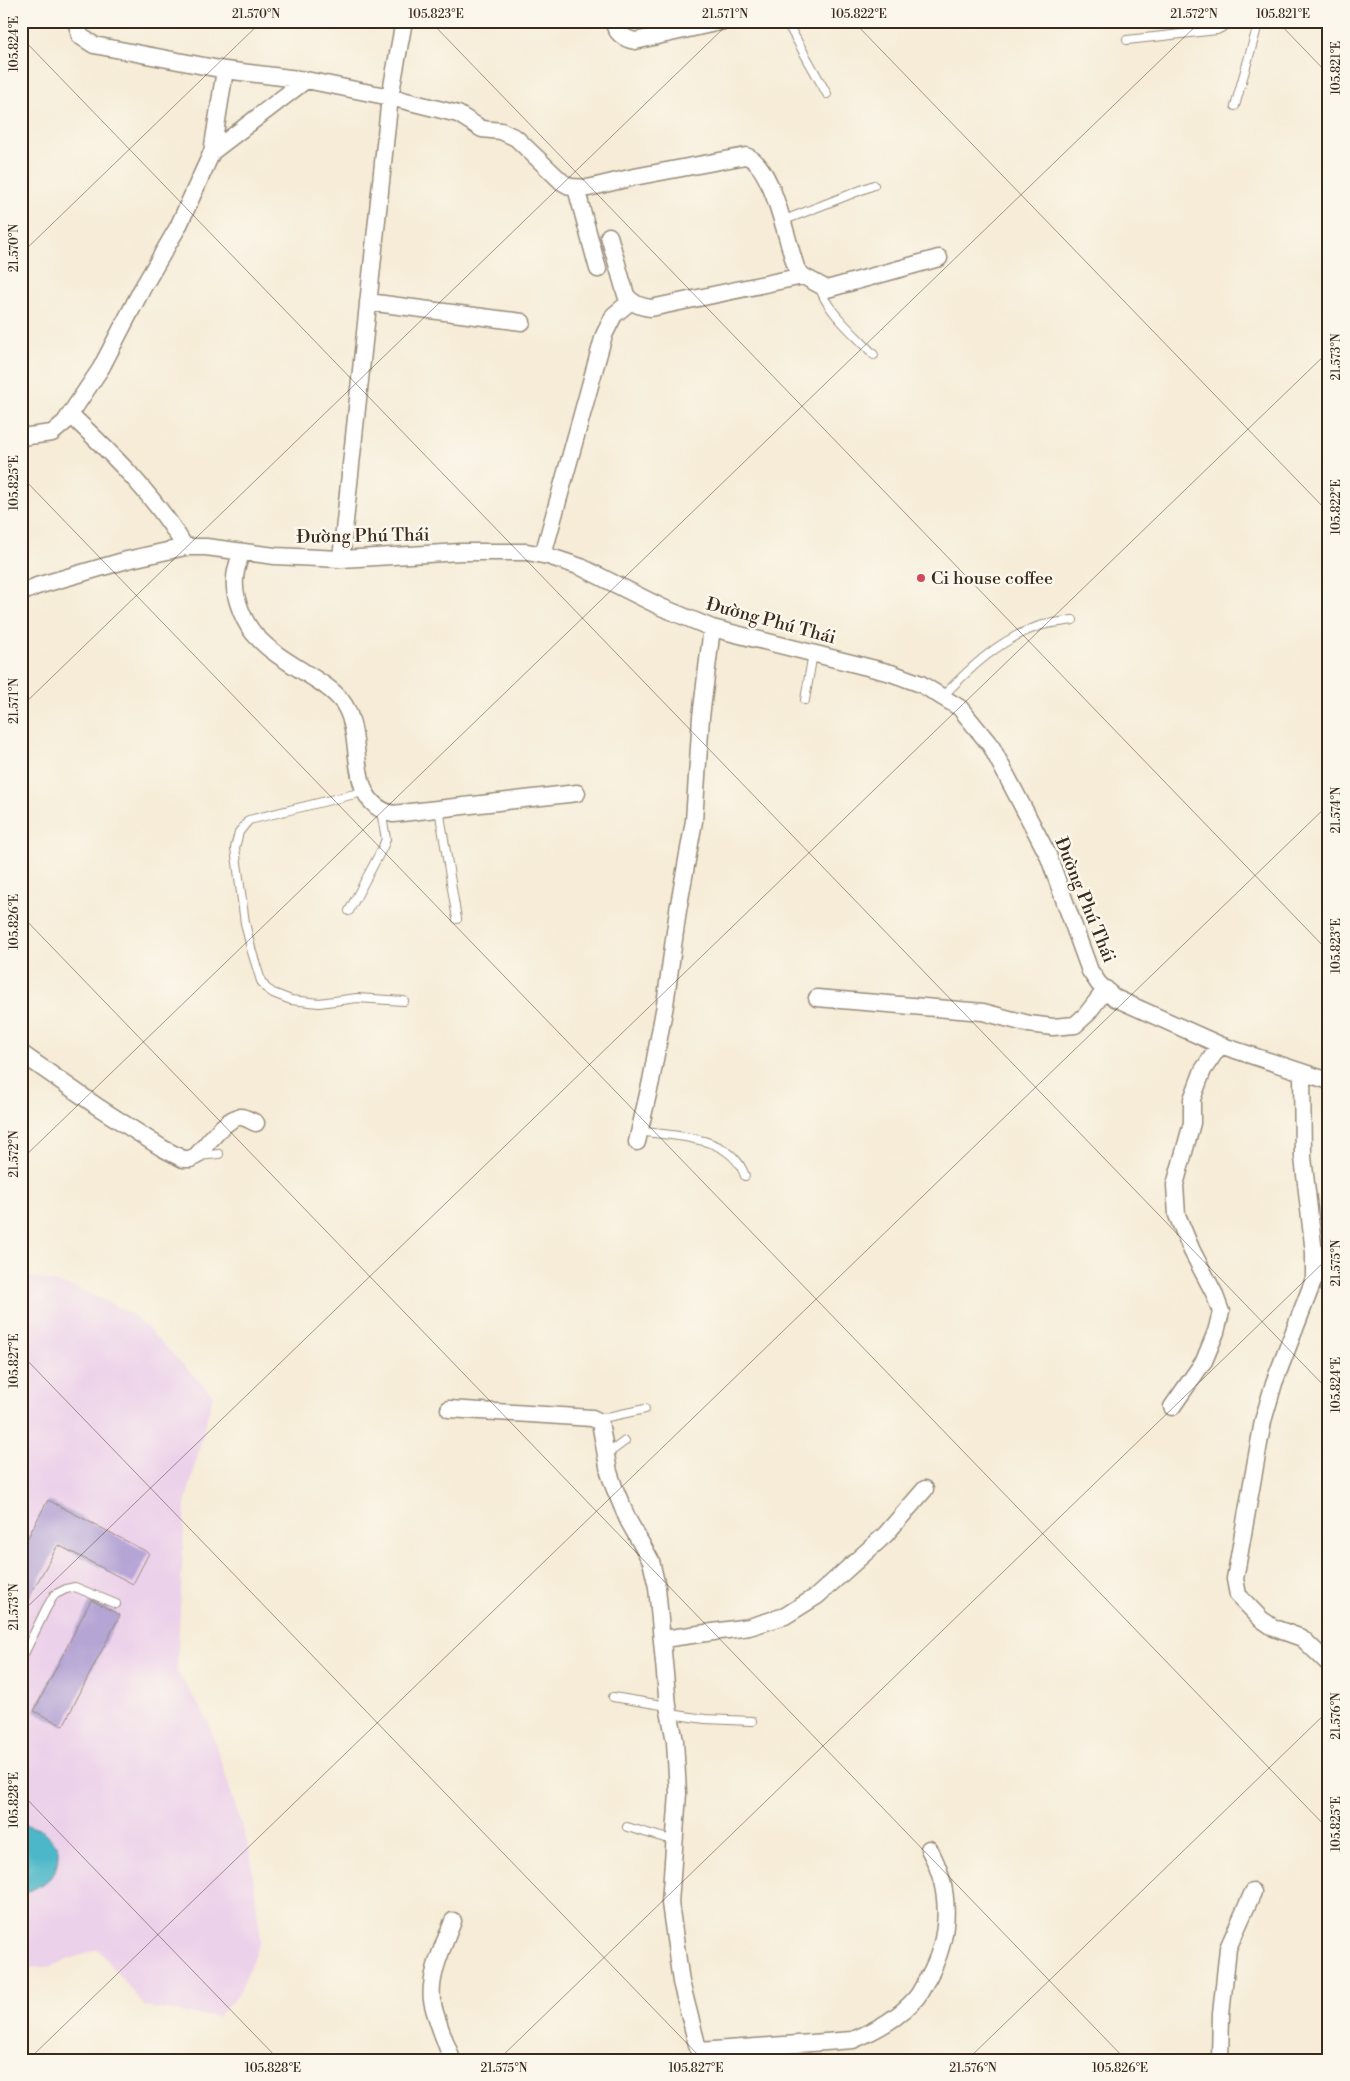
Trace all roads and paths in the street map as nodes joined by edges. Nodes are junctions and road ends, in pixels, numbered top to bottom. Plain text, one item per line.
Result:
1 (76, 21) edge
2 (404, 21) edge
3 (613, 21) edge
4 (724, 21) edge
5 (786, 21) edge
6 (1234, 21) edge
7 (1259, 21) edge
8 (1126, 40) dead end
9 (226, 70) junction
10 (306, 80) junction
11 (827, 94) dead end
12 (390, 97) junction
13 (1235, 106) dead end
14 (212, 152) junction
15 (874, 185) dead end
16 (576, 188) junction
17 (782, 221) junction
18 (609, 236) dead end
19 (939, 258) dead end
20 (598, 269) dead end
21 (803, 276) junction
22 (819, 285) junction
23 (631, 301) junction
24 (368, 302) junction
25 (522, 322) dead end
26 (874, 355) dead end
27 (71, 415) junction
28 (21, 437) edge
29 (185, 547) junction
30 (241, 553) junction
31 (543, 555) junction
32 (341, 559) junction
33 (21, 593) edge
34 (1073, 620) dead end
35 (712, 628) junction
36 (813, 653) junction
37 (942, 696) junction
38 (805, 700) dead end
39 (363, 792) junction
40 (577, 793) dead end
41 (438, 809) junction
42 (381, 811) junction
43 (349, 911) dead end
44 (456, 919) dead end
45 (1106, 989) junction
46 (817, 998) dead end
47 (404, 1001) dead end
48 (1220, 1045) junction
49 (21, 1053) edge
50 (1302, 1072) junction
51 (1329, 1081) edge
52 (256, 1123) dead end
53 (638, 1137) joint
54 (219, 1154) dead end
55 (196, 1156) junction
56 (745, 1176) dead end
57 (1172, 1407) dead end
58 (449, 1409) dead end
59 (645, 1409) dead end
60 (598, 1419) junction
61 (626, 1441) dead end
62 (606, 1455) junction
63 (925, 1489) dead end
64 (116, 1604) dead end
65 (663, 1639) junction
66 (21, 1660) edge
67 (1329, 1664) edge
68 (613, 1697) dead end
69 (669, 1710) junction
70 (752, 1721) dead end
71 (627, 1827) dead end
72 (675, 1841) junction
73 (929, 1849) dead end
74 (1253, 1892) dead end
75 (453, 1921) dead end
76 (700, 2055) edge
77 (452, 2060) edge
78 (1220, 2060) edge

1 - 9 street
2 - 12 street
3 - 4 street
5 - 11 lane
6 - 8 lane
7 - 13 lane
9 - 10 street
9 - 14 street
10 - 12 street
10 - 14 street
12 - 16 street
12 - 24 street
14 - 27 street
15 - 17 lane
16 - 17 street
16 - 20 street
17 - 21 street
18 - 23 street
19 - 22 street
21 - 22 street
21 - 23 street
22 - 26 lane
23 - 31 street
24 - 25 street
24 - 32 street
27 - 28 street
27 - 29 street
29 - 30 street, Đường Phú Thái
29 - 33 street, Đường Phú Thái
30 - 32 street, Đường Phú Thái
30 - 39 street
31 - 32 street, Đường Phú Thái
31 - 35 street, Đường Phú Thái
34 - 37 lane
35 - 36 street, Đường Phú Thái
35 - 53 street
36 - 37 street, Đường Phú Thái
36 - 38 lane
37 - 45 street, Đường Phú Thái
39 - 42 street
39 - 47 lane
40 - 41 street
41 - 42 street
41 - 44 lane
42 - 43 lane
45 - 46 street
45 - 48 street, Đường Phú Thái
48 - 50 street, Đường Phú Thái
48 - 57 street
49 - 55 street
50 - 51 street, Đường Phú Thái
50 - 67 street
52 - 55 street
53 - 56 lane
54 - 55 lane
58 - 60 street
59 - 60 lane
60 - 62 street
61 - 62 lane
62 - 65 street
63 - 65 street
64 - 66 lane
65 - 69 street
68 - 69 lane
69 - 70 lane
69 - 72 street
71 - 72 lane
72 - 76 street
73 - 76 street
74 - 78 street
75 - 77 street

